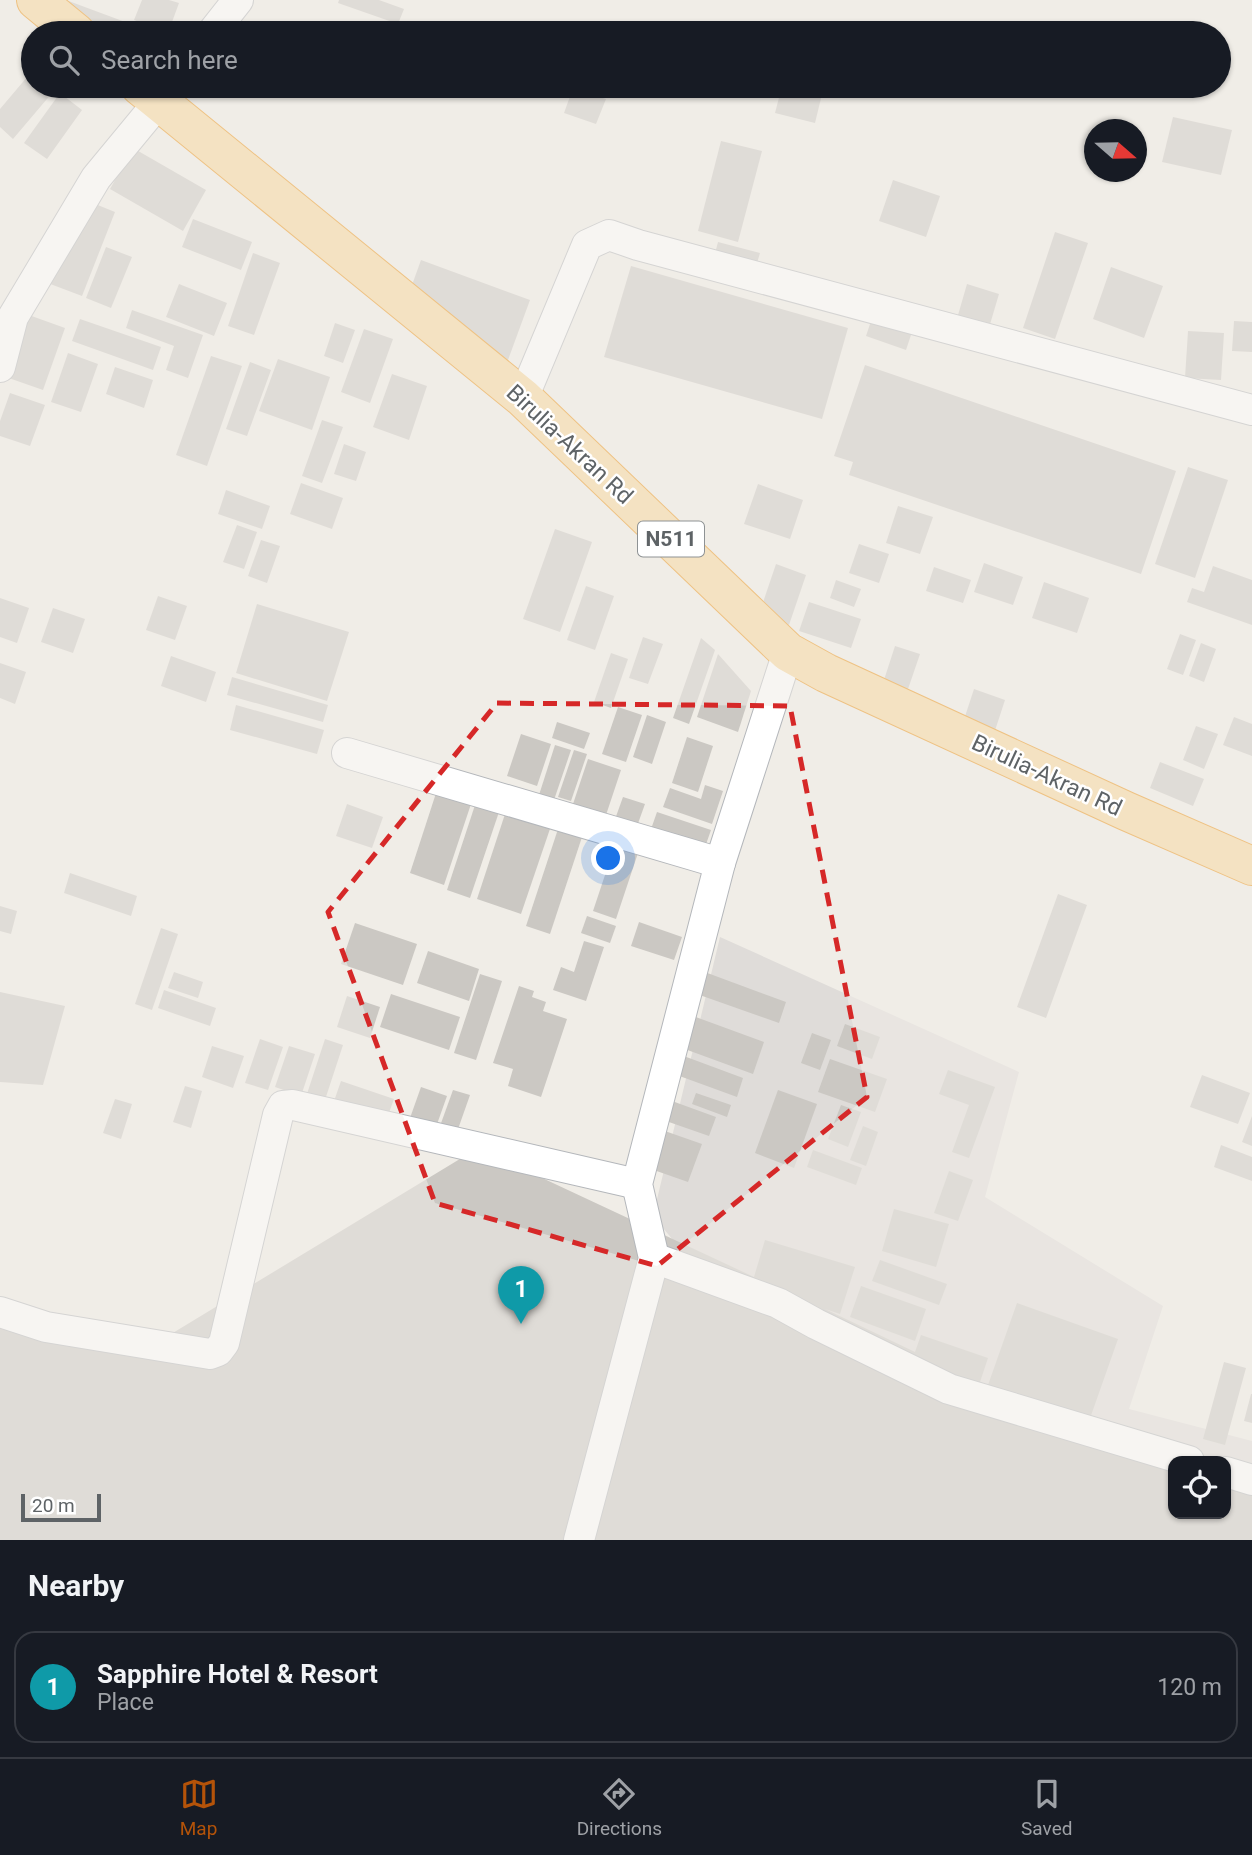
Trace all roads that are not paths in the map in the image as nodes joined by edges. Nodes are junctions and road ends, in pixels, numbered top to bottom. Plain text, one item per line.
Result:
1 (36, 0) edge
2 (238, 0) edge
3 (61, 21) edge
4 (221, 21) edge
5 (152, 98) edge
6 (165, 98) edge
7 (0, 367) edge
8 (523, 398) junction
9 (1252, 410) edge
10 (788, 652) junction
11 (347, 752) dead end
12 (720, 863) junction
13 (1252, 866) edge
14 (637, 1184) junction
15 (654, 1258) junction
16 (0, 1312) edge
17 (1172, 1456) edge
18 (1231, 1474) edge
19 (1252, 1480) edge
20 (579, 1540) edge

1 - 3 highway
2 - 4 street
5 - 7 street
6 - 8 highway, Birulia-Akran Rd / N511
8 - 9 street
8 - 10 highway, Birulia-Akran Rd / N511
10 - 12 street
10 - 13 highway, Birulia-Akran Rd / N511
11 - 12 street
12 - 14 street
14 - 15 street
14 - 16 street
15 - 17 street
15 - 20 street
18 - 19 street

